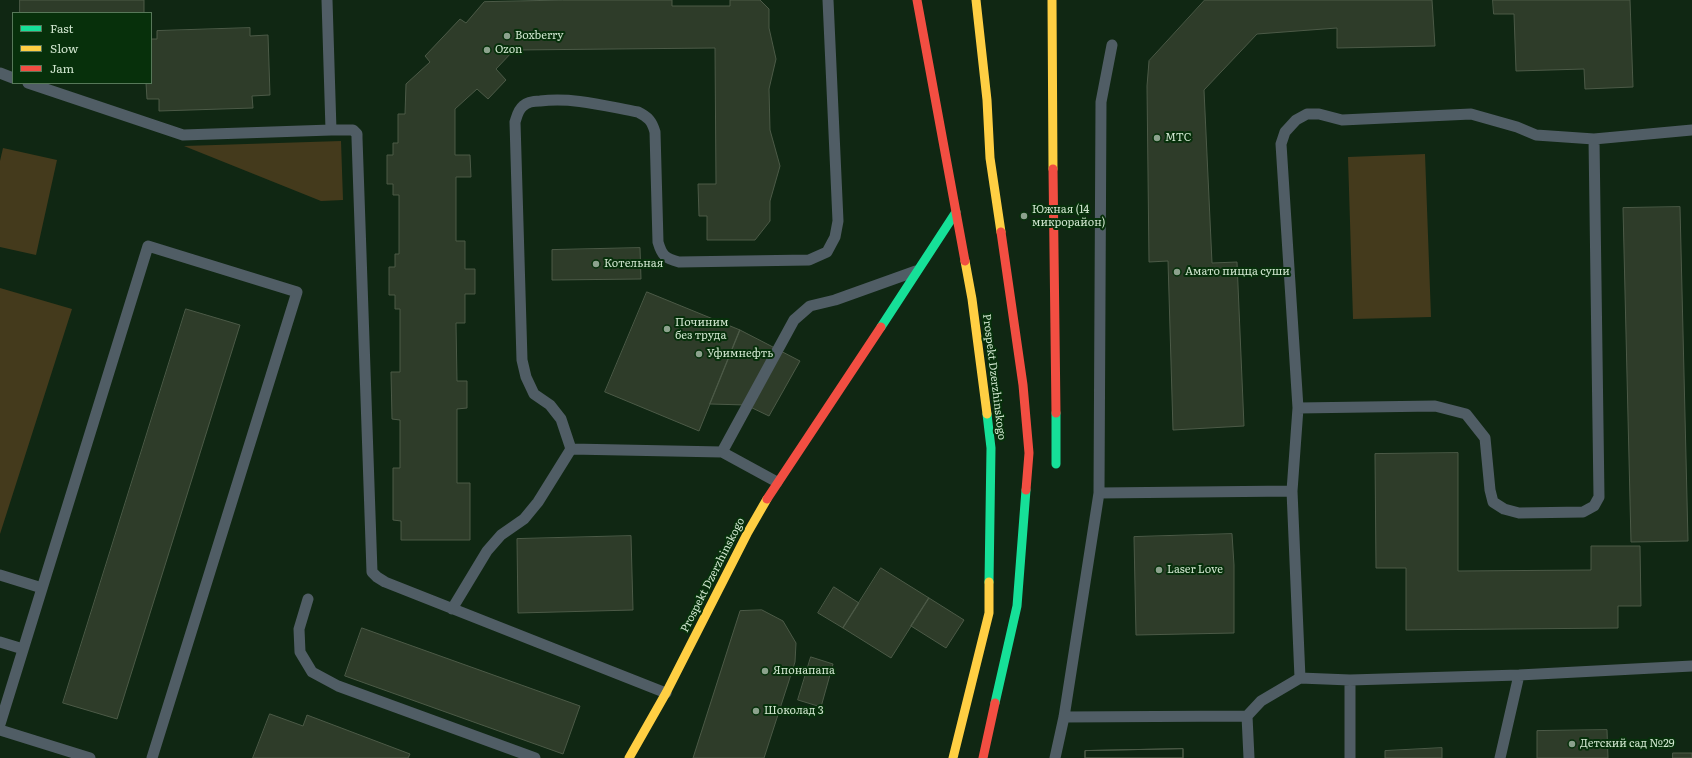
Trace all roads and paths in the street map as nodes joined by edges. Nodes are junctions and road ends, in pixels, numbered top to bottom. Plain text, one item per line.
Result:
1 (327, 0) edge
2 (828, 0) edge
3 (918, 0) edge
4 (976, 0) edge
5 (1052, 0) edge
6 (1112, 45) dead end
7 (0, 73) edge
8 (12, 78) edge
9 (31, 84) edge
10 (331, 130) junction
11 (1692, 130) edge
12 (1594, 139) junction
13 (956, 212) junction
14 (952, 254) dead end
15 (936, 259) dead end
16 (964, 260) junction
17 (920, 269) junction
18 (1298, 408) junction
19 (571, 449) junction
20 (722, 452) junction
21 (1056, 464) dead end
22 (777, 482) junction
23 (1292, 491) junction
24 (1099, 493) junction
25 (0, 575) edge
26 (42, 588) junction
27 (308, 599) dead end
28 (452, 609) junction
29 (0, 642) edge
30 (23, 649) junction
31 (1692, 666) edge
32 (1520, 675) junction
33 (1300, 678) junction
34 (1350, 680) junction
35 (666, 693) junction
36 (1247, 716) junction
37 (1064, 717) junction
38 (0, 724) edge
39 (0, 730) edge
40 (90, 758) edge
41 (152, 758) edge
42 (535, 758) edge
43 (629, 758) edge
44 (953, 758) edge
45 (983, 758) edge
46 (1055, 758) edge
47 (1249, 758) edge
48 (1350, 758) edge
49 (1500, 758) edge

1 - 10 lane
2 - 19 lane
3 - 13 street, Prospekt Dzerzhinskogo
4 - 45 street
5 - 21 street
6 - 24 lane
7 - 8 lane
9 - 10 lane
10 - 28 lane
11 - 12 lane
12 - 18 lane
12 - 18 lane
13 - 16 street, Prospekt Dzerzhinskogo
13 - 17 street, Prospekt Dzerzhinskogo
14 - 16 street
15 - 17 street
16 - 44 street, Prospekt Dzerzhinskogo
17 - 20 lane
17 - 22 street, Prospekt Dzerzhinskogo
18 - 23 lane
19 - 20 lane
19 - 28 lane
20 - 22 lane
22 - 35 street, Prospekt Dzerzhinskogo
23 - 24 lane
23 - 33 lane
24 - 37 lane
25 - 26 lane
26 - 30 lane
26 - 41 lane
27 - 42 lane
28 - 35 lane
29 - 30 lane
30 - 38 lane
31 - 32 lane
32 - 34 lane
32 - 49 lane
33 - 34 lane
33 - 36 lane
34 - 48 lane
35 - 43 street, Prospekt Dzerzhinskogo
36 - 37 lane
36 - 47 lane
37 - 46 lane
39 - 40 lane

